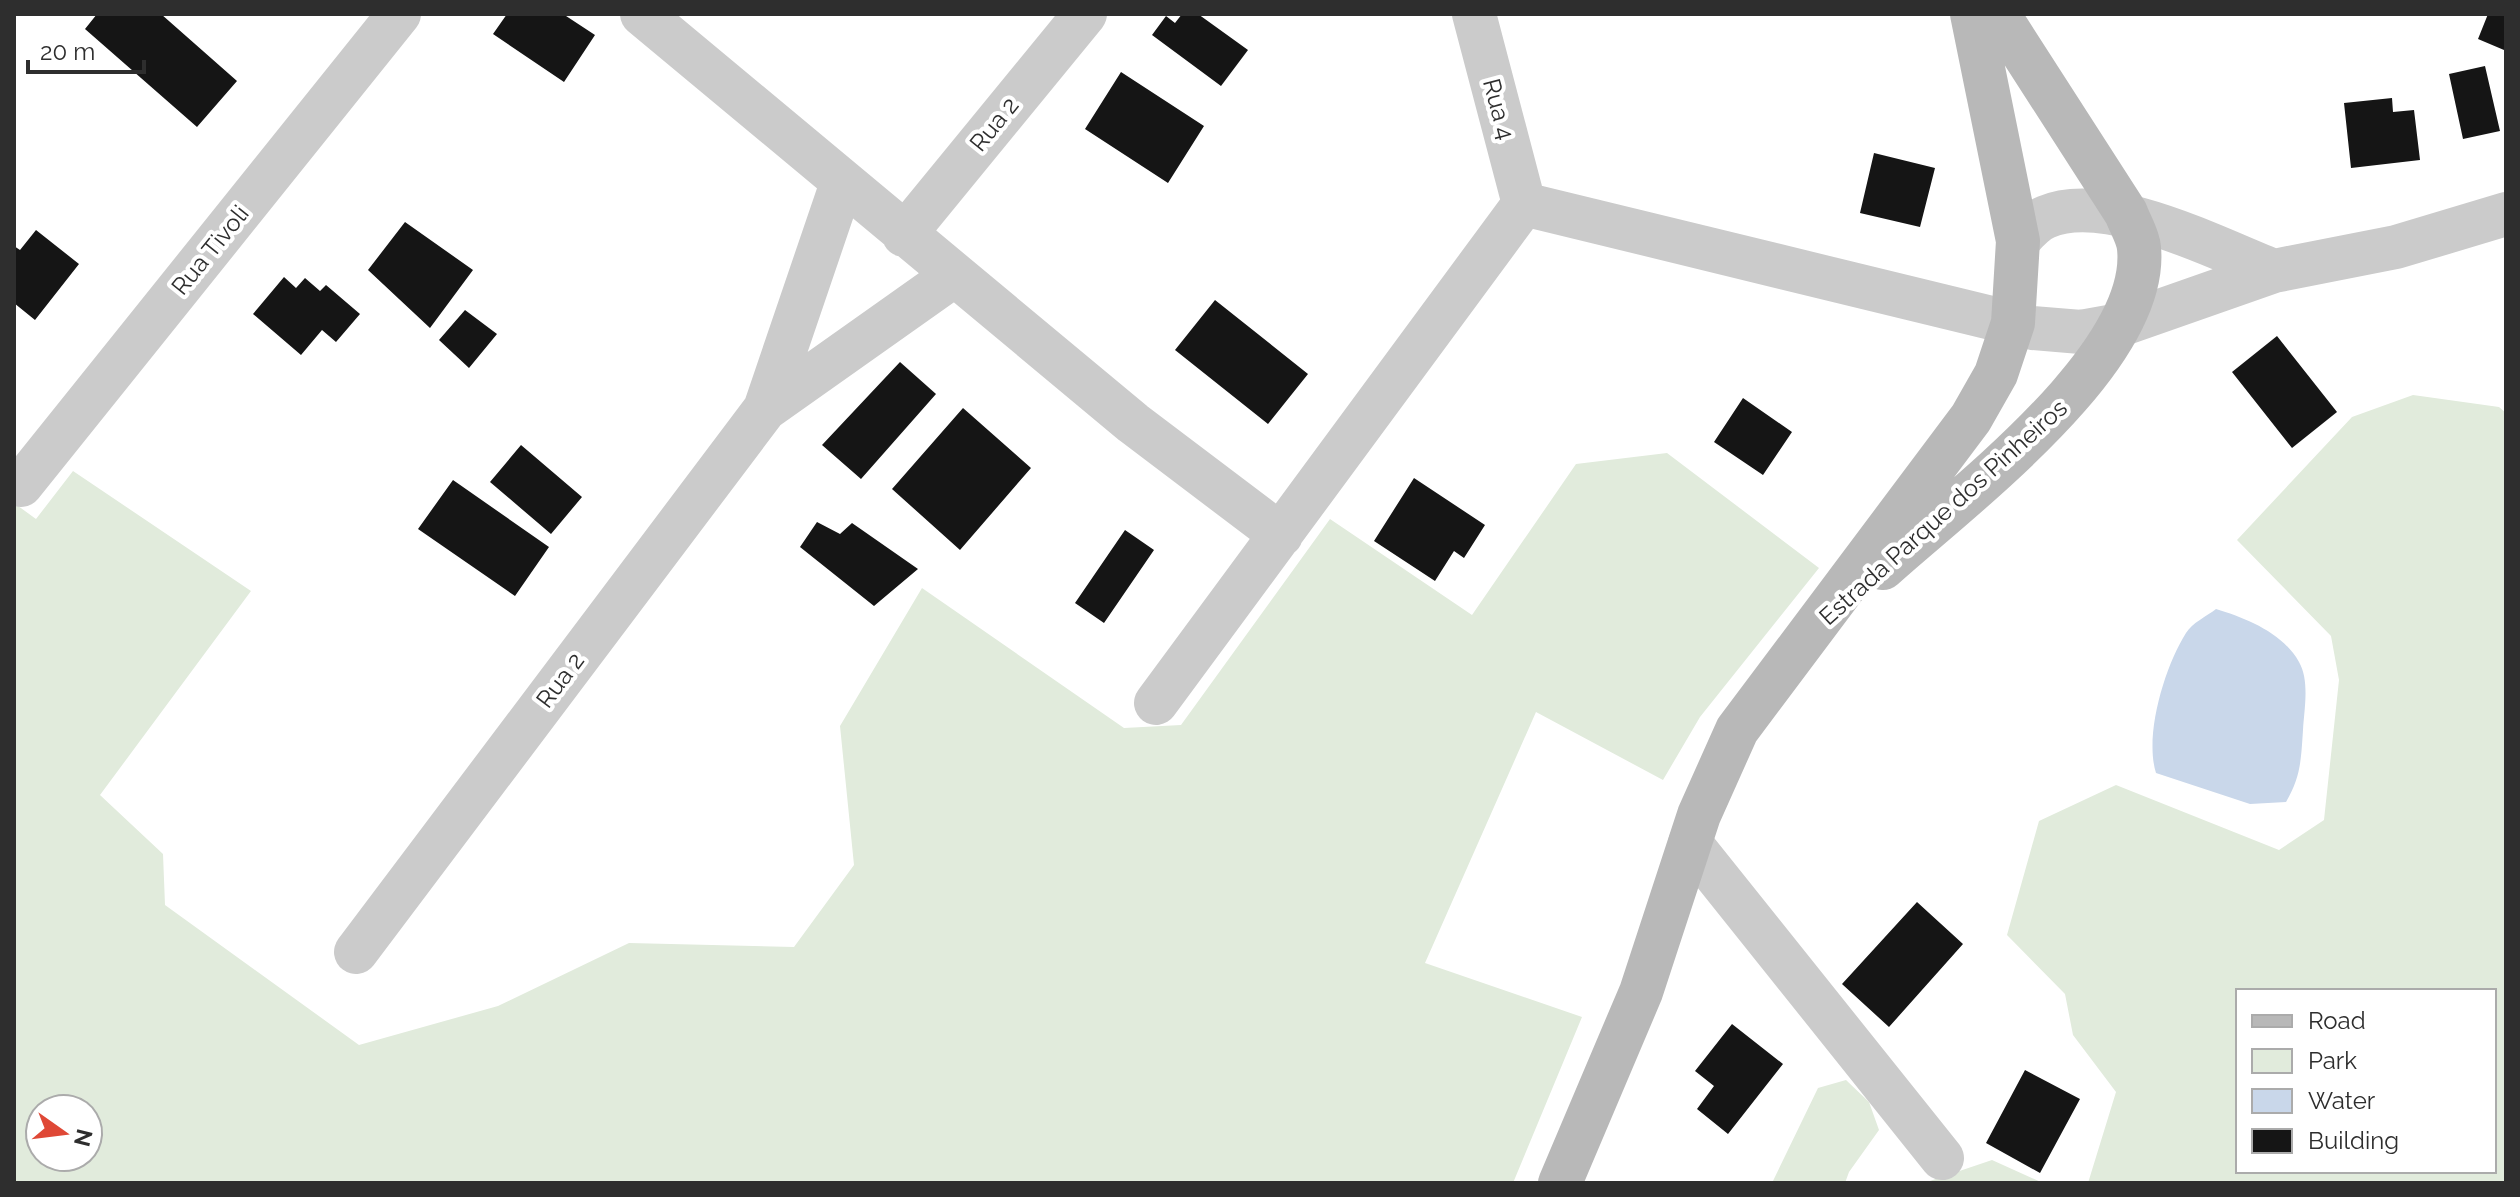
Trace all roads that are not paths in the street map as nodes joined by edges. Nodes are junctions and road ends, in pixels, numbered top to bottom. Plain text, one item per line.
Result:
1 (399, 14) edge
2 (642, 14) edge
3 (1085, 14) edge
4 (1474, 14) edge
5 (1972, 14) edge
6 (1998, 14) edge
7 (842, 183) junction
8 (1524, 204) junction
9 (2126, 213) junction
10 (2506, 214) edge
11 (904, 235) junction
12 (2018, 241) junction
13 (2274, 271) junction
14 (953, 276) junction
15 (2013, 323) junction
16 (2120, 325) junction
17 (765, 409) junction
18 (21, 485) dead end
19 (1281, 535) junction
20 (1809, 633) junction
21 (1156, 703) dead end
22 (1690, 843) junction
23 (356, 952) dead end
24 (1942, 1158) dead end
25 (1560, 1183) edge

1 - 18 street, Rua Tivoli
2 - 7 street
3 - 11 street, Rua 2
4 - 8 street, Rua 4
5 - 12 street, Estrada Parque dos Pinheiros
6 - 9 street, Estrada Parque dos Pinheiros
7 - 11 street
7 - 17 street, Rua 2
8 - 15 street
8 - 19 street
9 - 12 street
9 - 13 street
9 - 16 street, Estrada Parque dos Pinheiros
10 - 13 street
11 - 14 street
12 - 15 street, Estrada Parque dos Pinheiros
13 - 16 street
14 - 17 street, Rua 2
14 - 19 street
15 - 16 street
15 - 20 street, Estrada Parque dos Pinheiros
16 - 20 street, Estrada Parque dos Pinheiros
17 - 23 street, Rua 2
19 - 21 street
20 - 22 street, Estrada Parque dos Pinheiros
22 - 24 street
22 - 25 street, Estrada Parque dos Pinheiros

